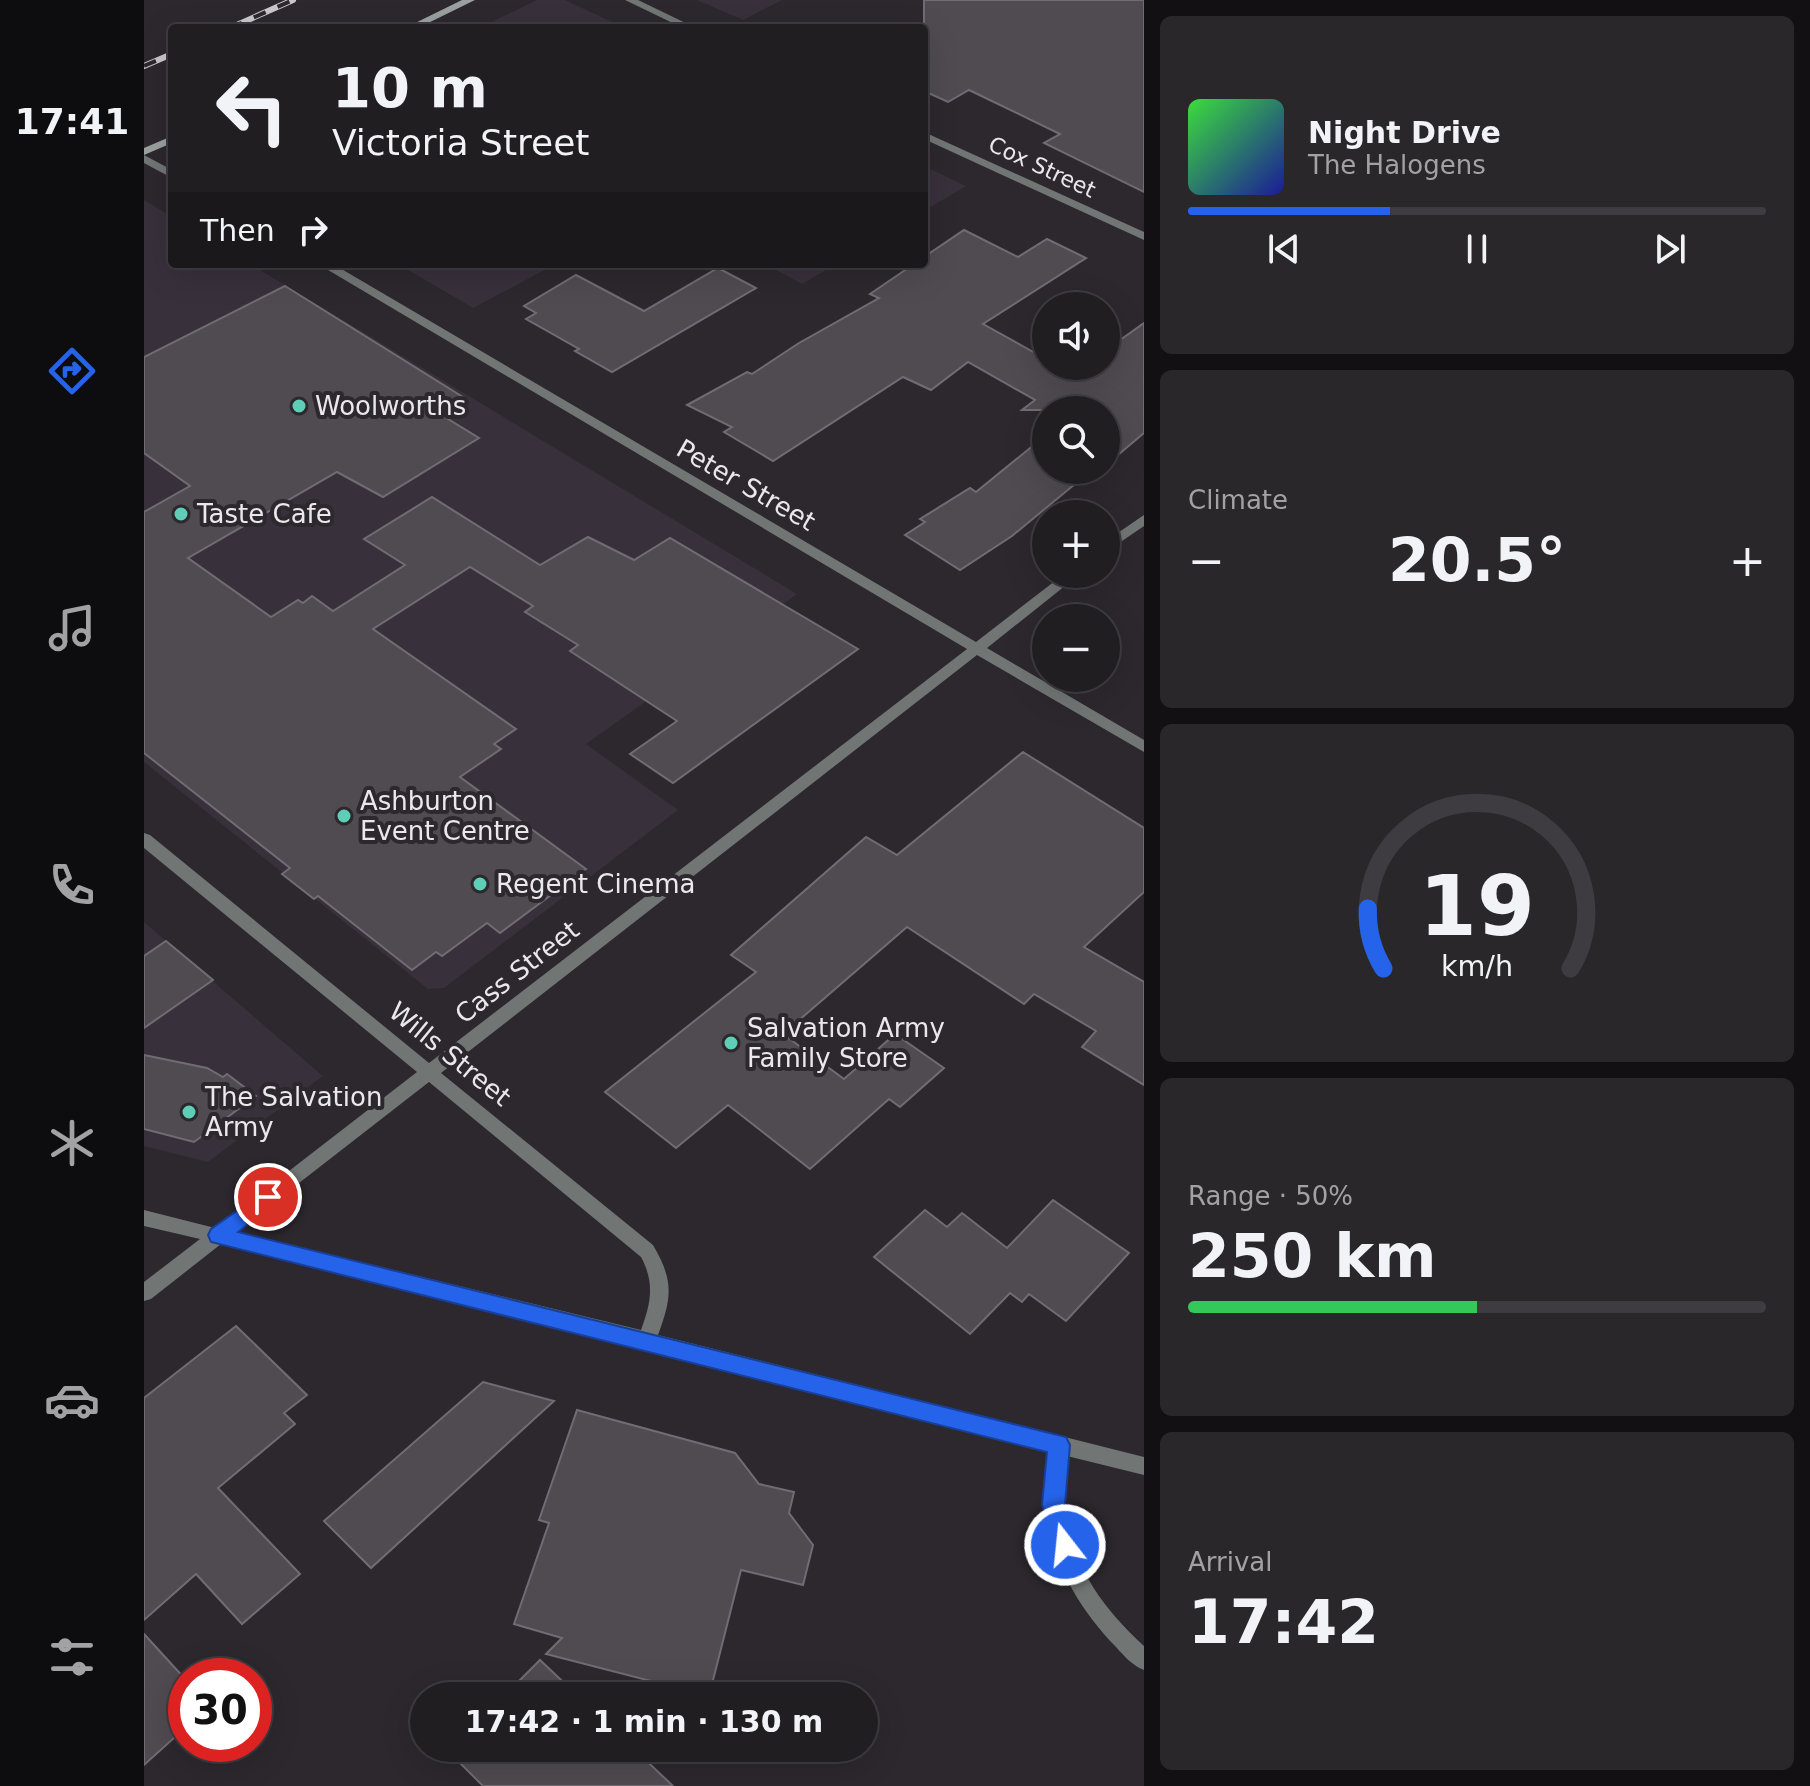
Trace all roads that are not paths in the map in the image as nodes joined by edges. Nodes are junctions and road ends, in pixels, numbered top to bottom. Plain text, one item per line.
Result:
1 (470, 0) edge
2 (630, 0) edge
3 (419, 24) edge
4 (682, 24) edge
5 (928, 137) edge
6 (168, 141) edge
7 (144, 152) edge
8 (144, 158) edge
9 (168, 173) edge
10 (1144, 236) edge
11 (331, 268) edge
12 (1144, 519) edge
13 (1120, 537) edge
14 (1055, 588) edge
15 (977, 649) junction
16 (1144, 747) edge
17 (144, 839) edge
18 (429, 1073) junction
19 (144, 1218) edge
20 (218, 1235) junction
21 (144, 1293) edge
22 (647, 1340) junction
23 (1059, 1445) junction
24 (1144, 1466) edge
25 (1144, 1660) edge

1 - 3 main road
2 - 4 street
5 - 10 street, Cox Street
6 - 7 main road
8 - 9 street
11 - 15 street, Peter Street
12 - 13 street
14 - 15 street, Cass Street
15 - 16 street, Peter Street
15 - 18 street, Cass Street
17 - 18 street, Wills Street
18 - 20 street, Cass Street
18 - 22 street, Wills Street
19 - 20 street
20 - 21 street, Cass Street
20 - 22 street
22 - 23 street
23 - 24 street
23 - 25 street

